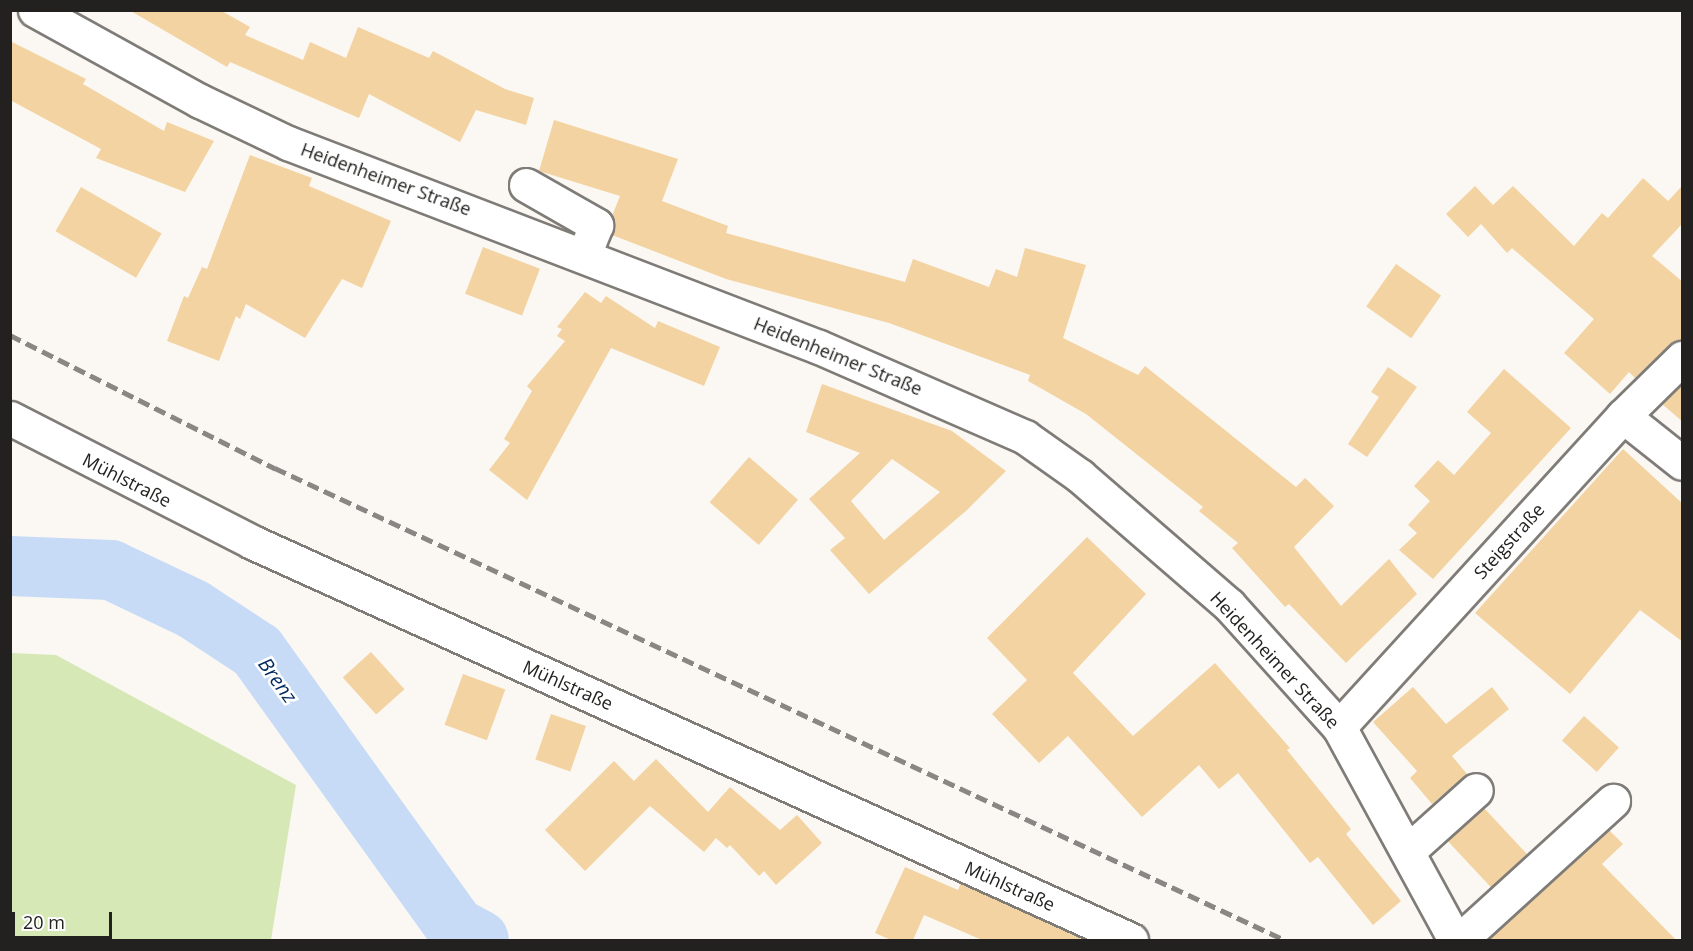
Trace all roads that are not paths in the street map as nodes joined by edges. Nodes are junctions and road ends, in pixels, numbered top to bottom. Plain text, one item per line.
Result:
1 (35, 10) edge
2 (526, 185) dead end
3 (584, 254) junction
4 (1683, 358) edge
5 (1623, 416) junction
6 (10, 418) edge
7 (1683, 463) edge
8 (1339, 727) junction
9 (1476, 790) dead end
10 (1613, 801) dead end
11 (1408, 851) junction
12 (1131, 940) edge
13 (1455, 940) edge
14 (1460, 940) edge

1 - 3 street, Heidenheimer Straße
2 - 3 street
3 - 8 street, Heidenheimer Straße
4 - 5 street, Steigstraße
5 - 7 street
5 - 8 street, Steigstraße
6 - 12 street, Mühlstraße
8 - 11 street, Heidenheimer Straße
9 - 11 street
10 - 14 street
11 - 13 street, Heidenheimer Straße

